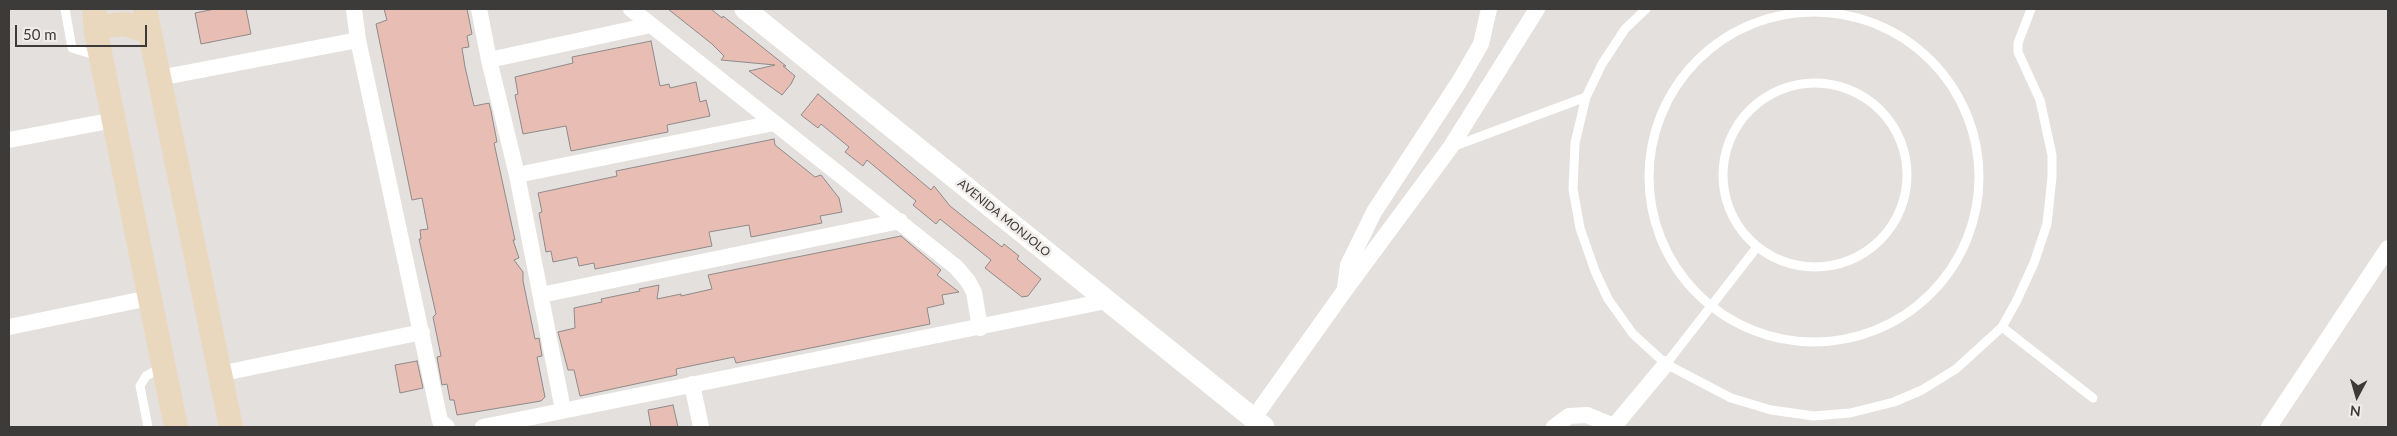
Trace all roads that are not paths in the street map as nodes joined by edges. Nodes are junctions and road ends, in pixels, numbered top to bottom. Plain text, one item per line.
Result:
1 (64, 9) edge
2 (94, 9) edge
3 (354, 9) edge
4 (479, 9) edge
5 (631, 9) edge
6 (745, 9) edge
7 (1489, 9) edge
8 (1537, 9) edge
9 (1646, 9) edge
10 (2031, 9) edge
11 (149, 16) edge
12 (651, 24) junction
13 (96, 33) junction
14 (358, 40) junction
15 (101, 56) junction
16 (489, 60) junction
17 (159, 78) junction
18 (1586, 96) junction
19 (114, 120) junction
20 (774, 123) junction
21 (9, 140) edge
22 (1450, 148) junction
23 (517, 175) junction
24 (900, 221) junction
25 (1757, 247) junction
26 (2388, 248) edge
27 (1345, 290) junction
28 (541, 295) junction
29 (149, 298) junction
30 (1106, 301) junction
31 (1712, 307) junction
32 (2002, 326) junction
33 (9, 327) edge
34 (980, 328) junction
35 (422, 332) junction
36 (1666, 364) junction
37 (164, 366) junction
38 (219, 374) junction
39 (692, 384) junction
40 (2093, 398) dead end
41 (563, 410) junction
42 (1259, 423) edge
43 (229, 426) edge
44 (1616, 426) edge
45 (148, 427) edge
46 (177, 427) edge
47 (447, 427) edge
48 (483, 427) edge
49 (702, 427) edge
50 (1554, 427) edge
51 (2269, 427) edge

1 - 15 lane
2 - 13 main road
3 - 14 street
4 - 16 street
5 - 12 street
6 - 30 street, AVENIDA MONJOLO
7 - 27 street
8 - 22 street
9 - 18 lane
10 - 32 lane
11 - 13 main road
11 - 17 main road
12 - 16 street
12 - 20 street
13 - 15 main road
14 - 17 street
14 - 35 street
15 - 19 main road
16 - 23 street
17 - 38 main road
18 - 22 lane
18 - 36 lane
19 - 21 street
19 - 29 main road
20 - 23 street
20 - 24 street
22 - 27 street
23 - 28 street
24 - 28 street
24 - 34 street
25 - 25 lane
25 - 31 lane
26 - 51 street
27 - 42 street
28 - 41 street
29 - 33 street
29 - 37 main road
30 - 34 street
30 - 42 street, AVENIDA MONJOLO
31 - 31 lane
31 - 36 lane
32 - 36 lane
32 - 40 lane
34 - 39 street
35 - 38 street
35 - 47 street
36 - 44 street
37 - 45 lane
37 - 46 main road
38 - 43 main road
39 - 41 street
39 - 49 street
41 - 48 street
44 - 50 street

